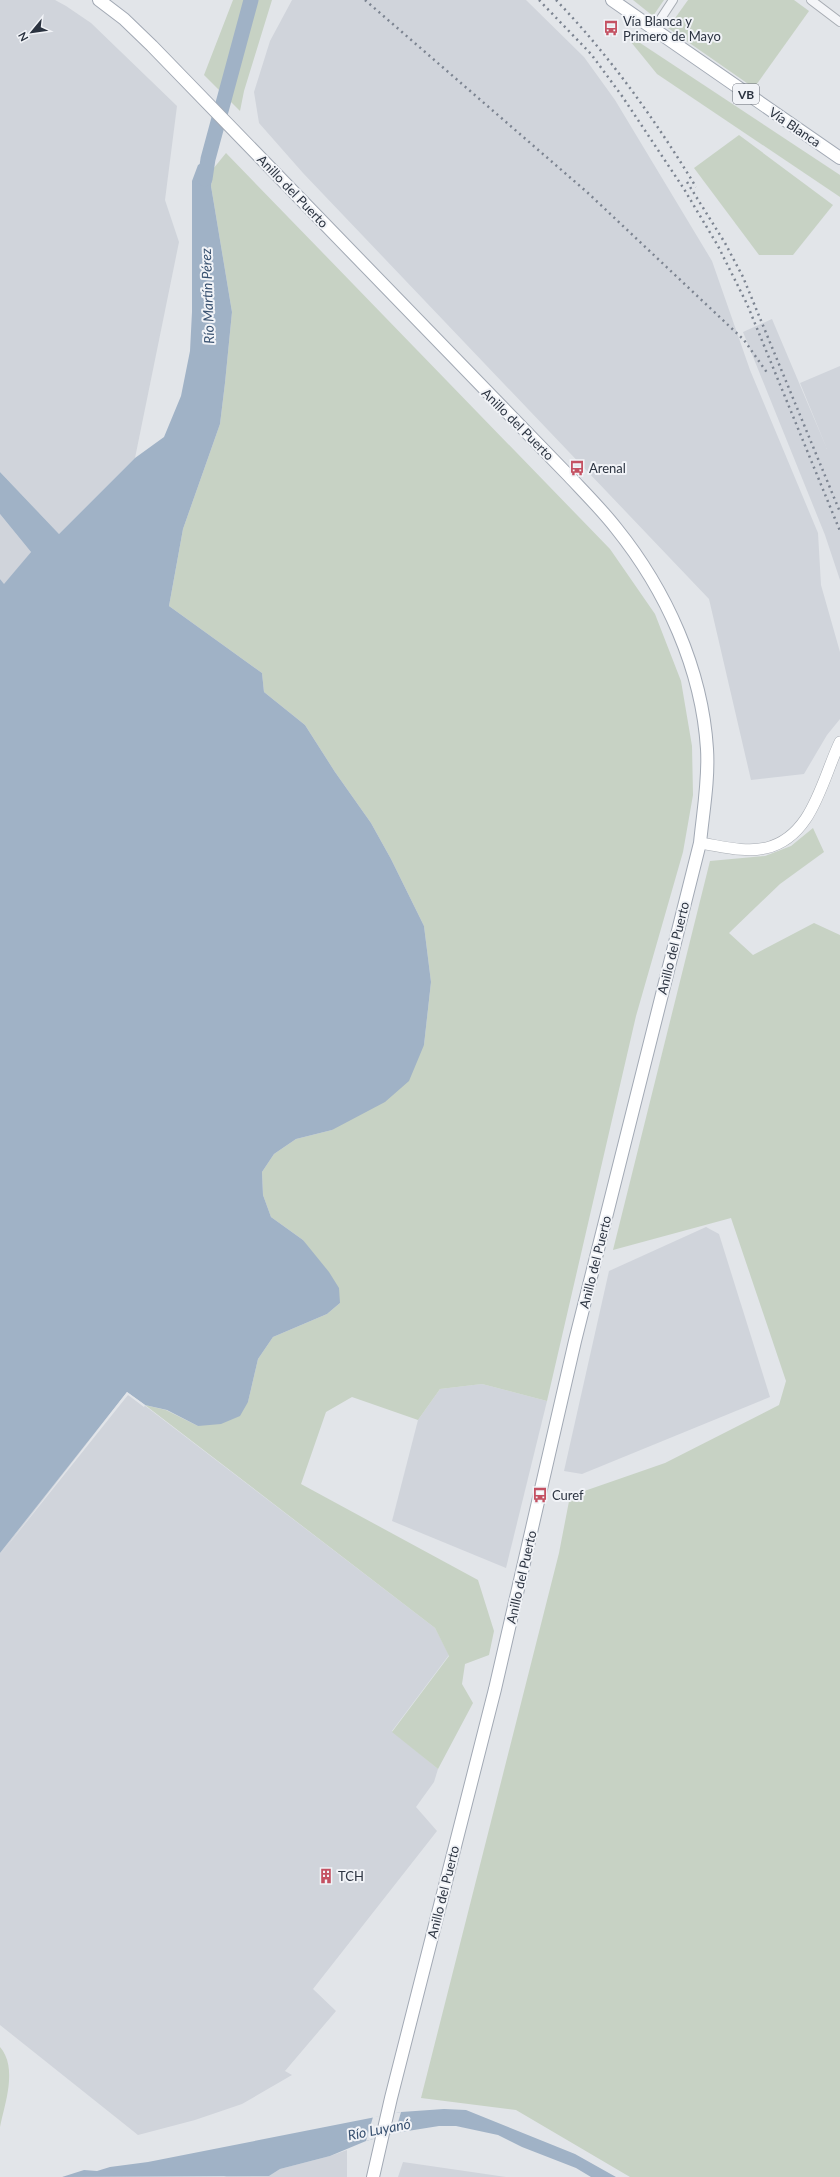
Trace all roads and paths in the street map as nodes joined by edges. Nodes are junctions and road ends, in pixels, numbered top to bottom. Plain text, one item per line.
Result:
1 (99, 0) edge
2 (612, 0) edge
3 (673, 0) edge
4 (811, 0) edge
5 (840, 22) edge
6 (654, 29) junction
7 (840, 158) edge
8 (840, 742) edge
9 (700, 843) junction
10 (373, 2177) edge

1 - 9 main road, Anillo del Puerto
2 - 6 main road, Vía Blanca / VB
3 - 6 street
4 - 5 street
6 - 7 main road, Vía Blanca / VB
8 - 9 main road
9 - 10 main road, Anillo del Puerto

